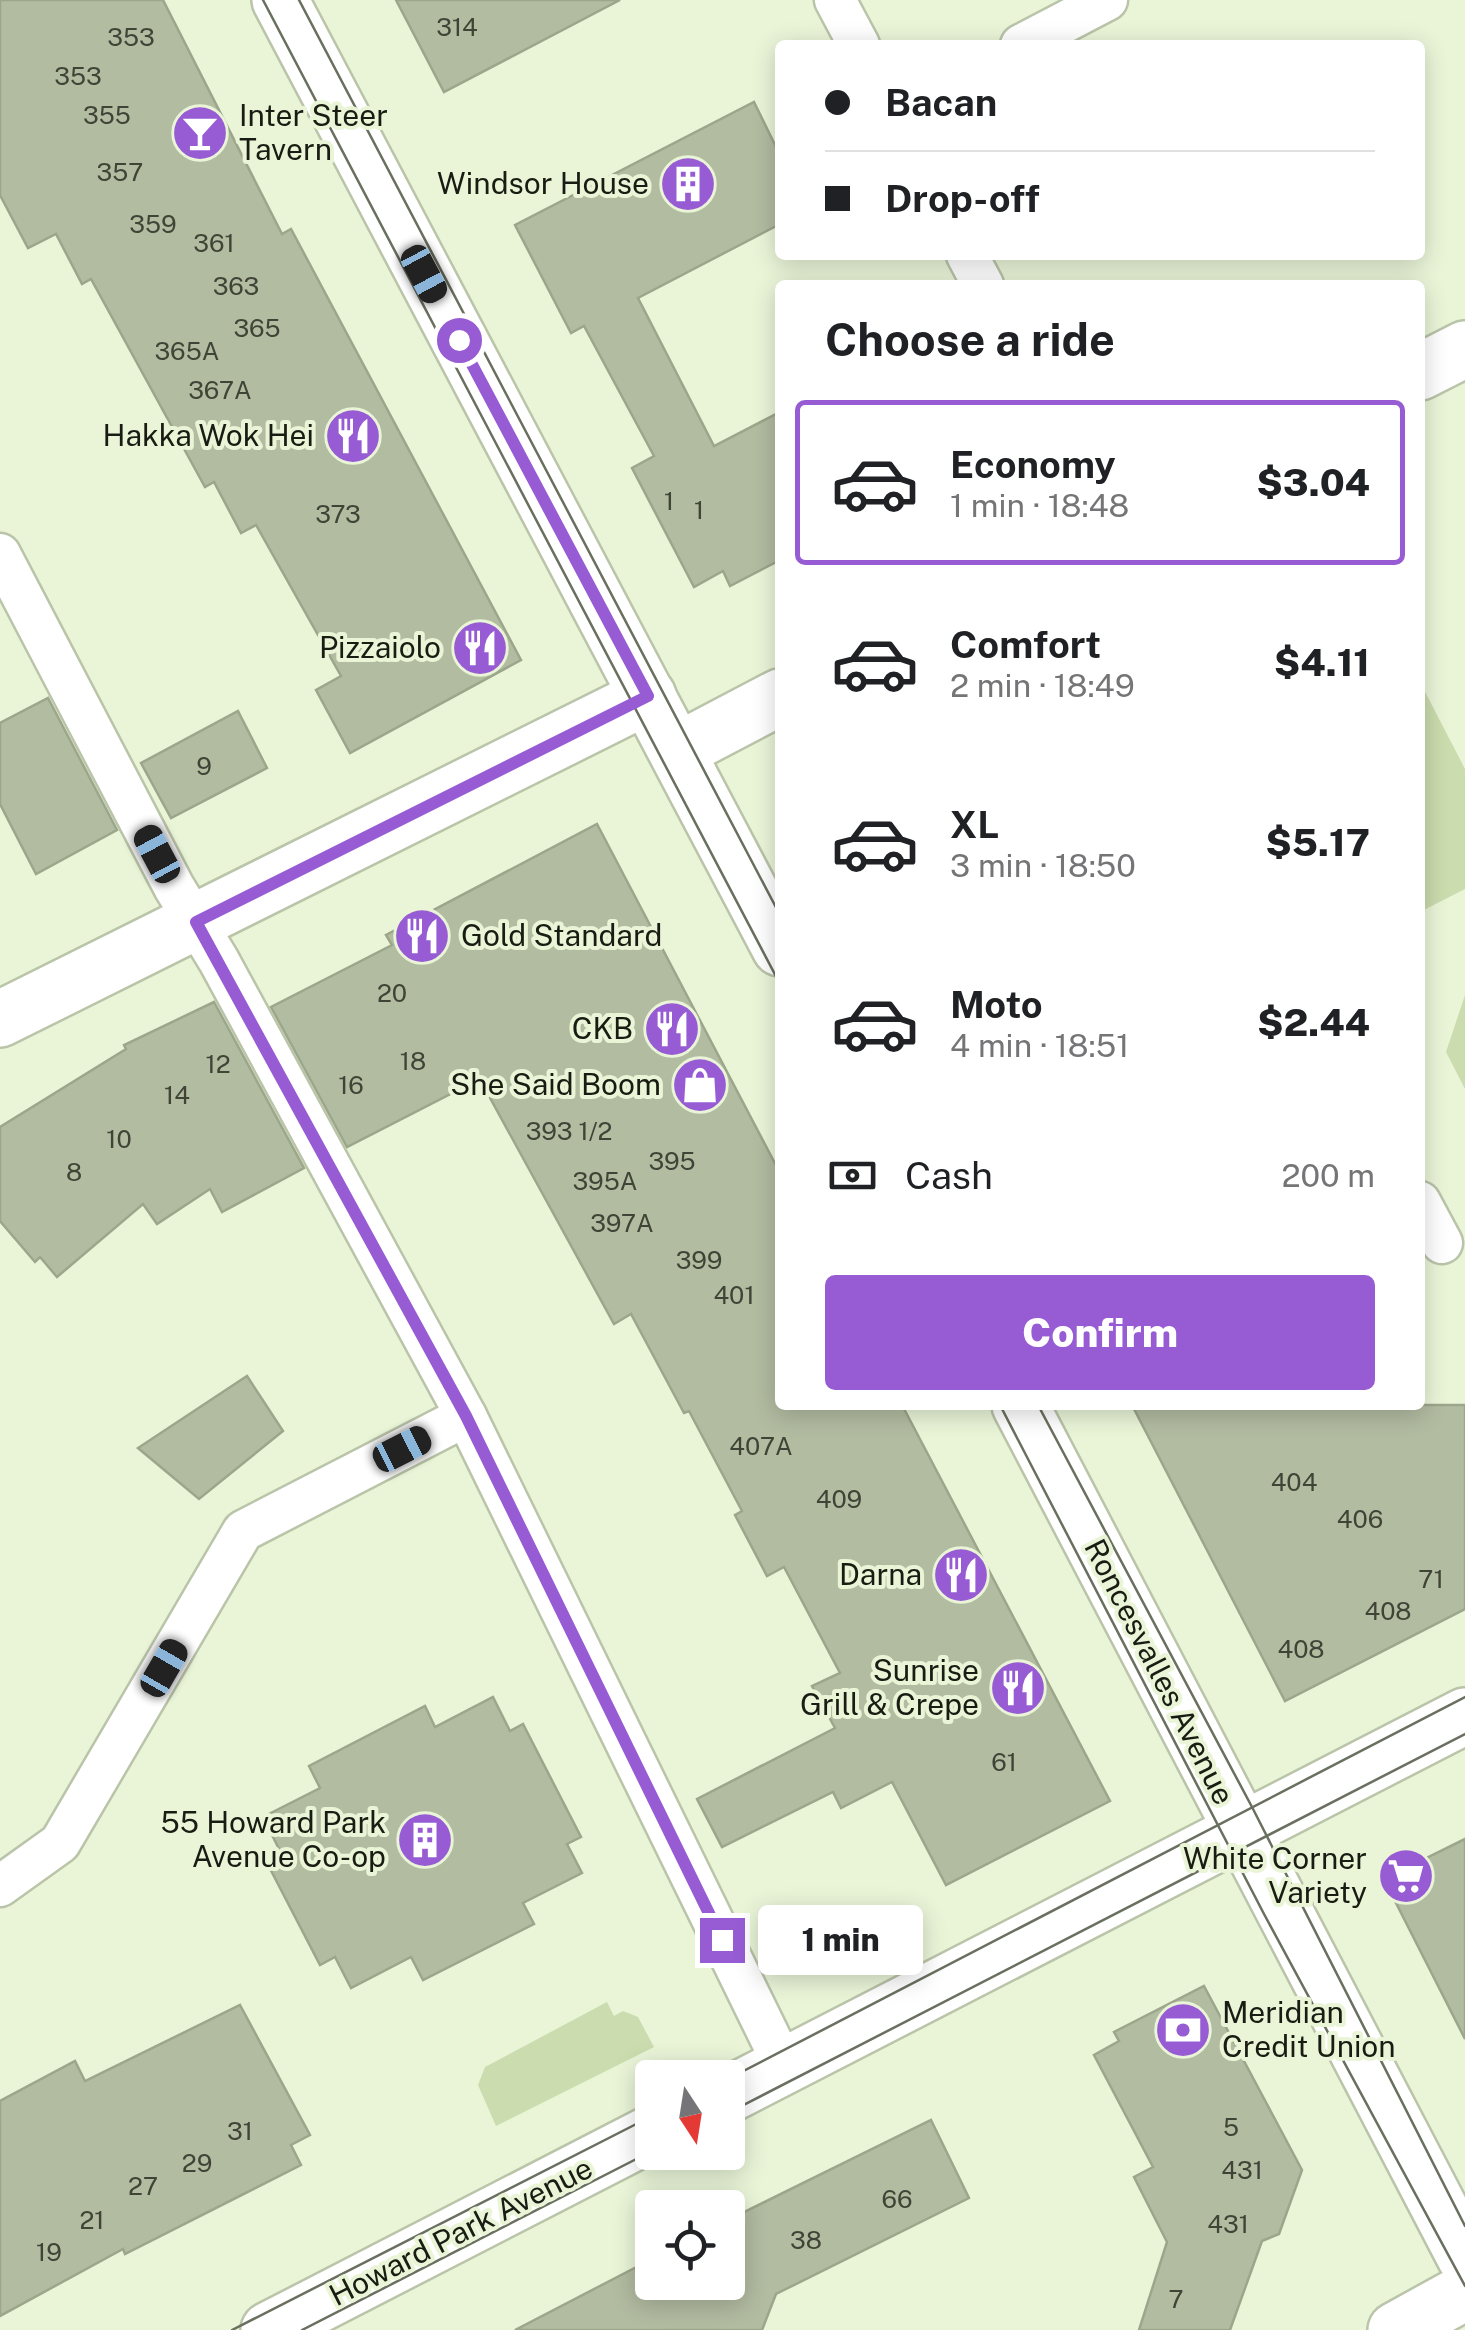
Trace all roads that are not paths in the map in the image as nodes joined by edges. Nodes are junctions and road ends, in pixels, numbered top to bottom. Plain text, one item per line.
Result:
1 (280, 0) edge
2 (835, 0) edge
3 (1107, 0) edge
4 (856, 40) edge
5 (1031, 40) edge
6 (1465, 349) edge
7 (1425, 369) edge
8 (0, 554) edge
9 (648, 696) junction
10 (775, 701) edge
11 (677, 751) junction
12 (196, 922) junction
13 (775, 938) edge
14 (0, 1020) edge
15 (1425, 1211) edge
16 (1442, 1243) dead end
17 (1023, 1410) edge
18 (466, 1416) junction
19 (1465, 1716) edge
20 (1241, 1832) junction
21 (0, 1886) edge
22 (784, 2066) junction
23 (745, 2086) edge
24 (635, 2142) edge
25 (1465, 2257) edge
26 (1465, 2292) edge
27 (269, 2330) edge
28 (1396, 2330) edge

1 - 9 street
2 - 4 lane
3 - 5 lane
6 - 7 street
8 - 12 lane
9 - 11 street
9 - 12 street
10 - 11 street
11 - 13 street
12 - 14 street
12 - 18 lane
15 - 16 lane
17 - 20 street, Roncesvalles Avenue
18 - 21 lane
18 - 22 lane
19 - 20 street
20 - 22 street
20 - 25 street, Roncesvalles Avenue
22 - 23 street
24 - 27 street, Howard Park Avenue
26 - 28 street

